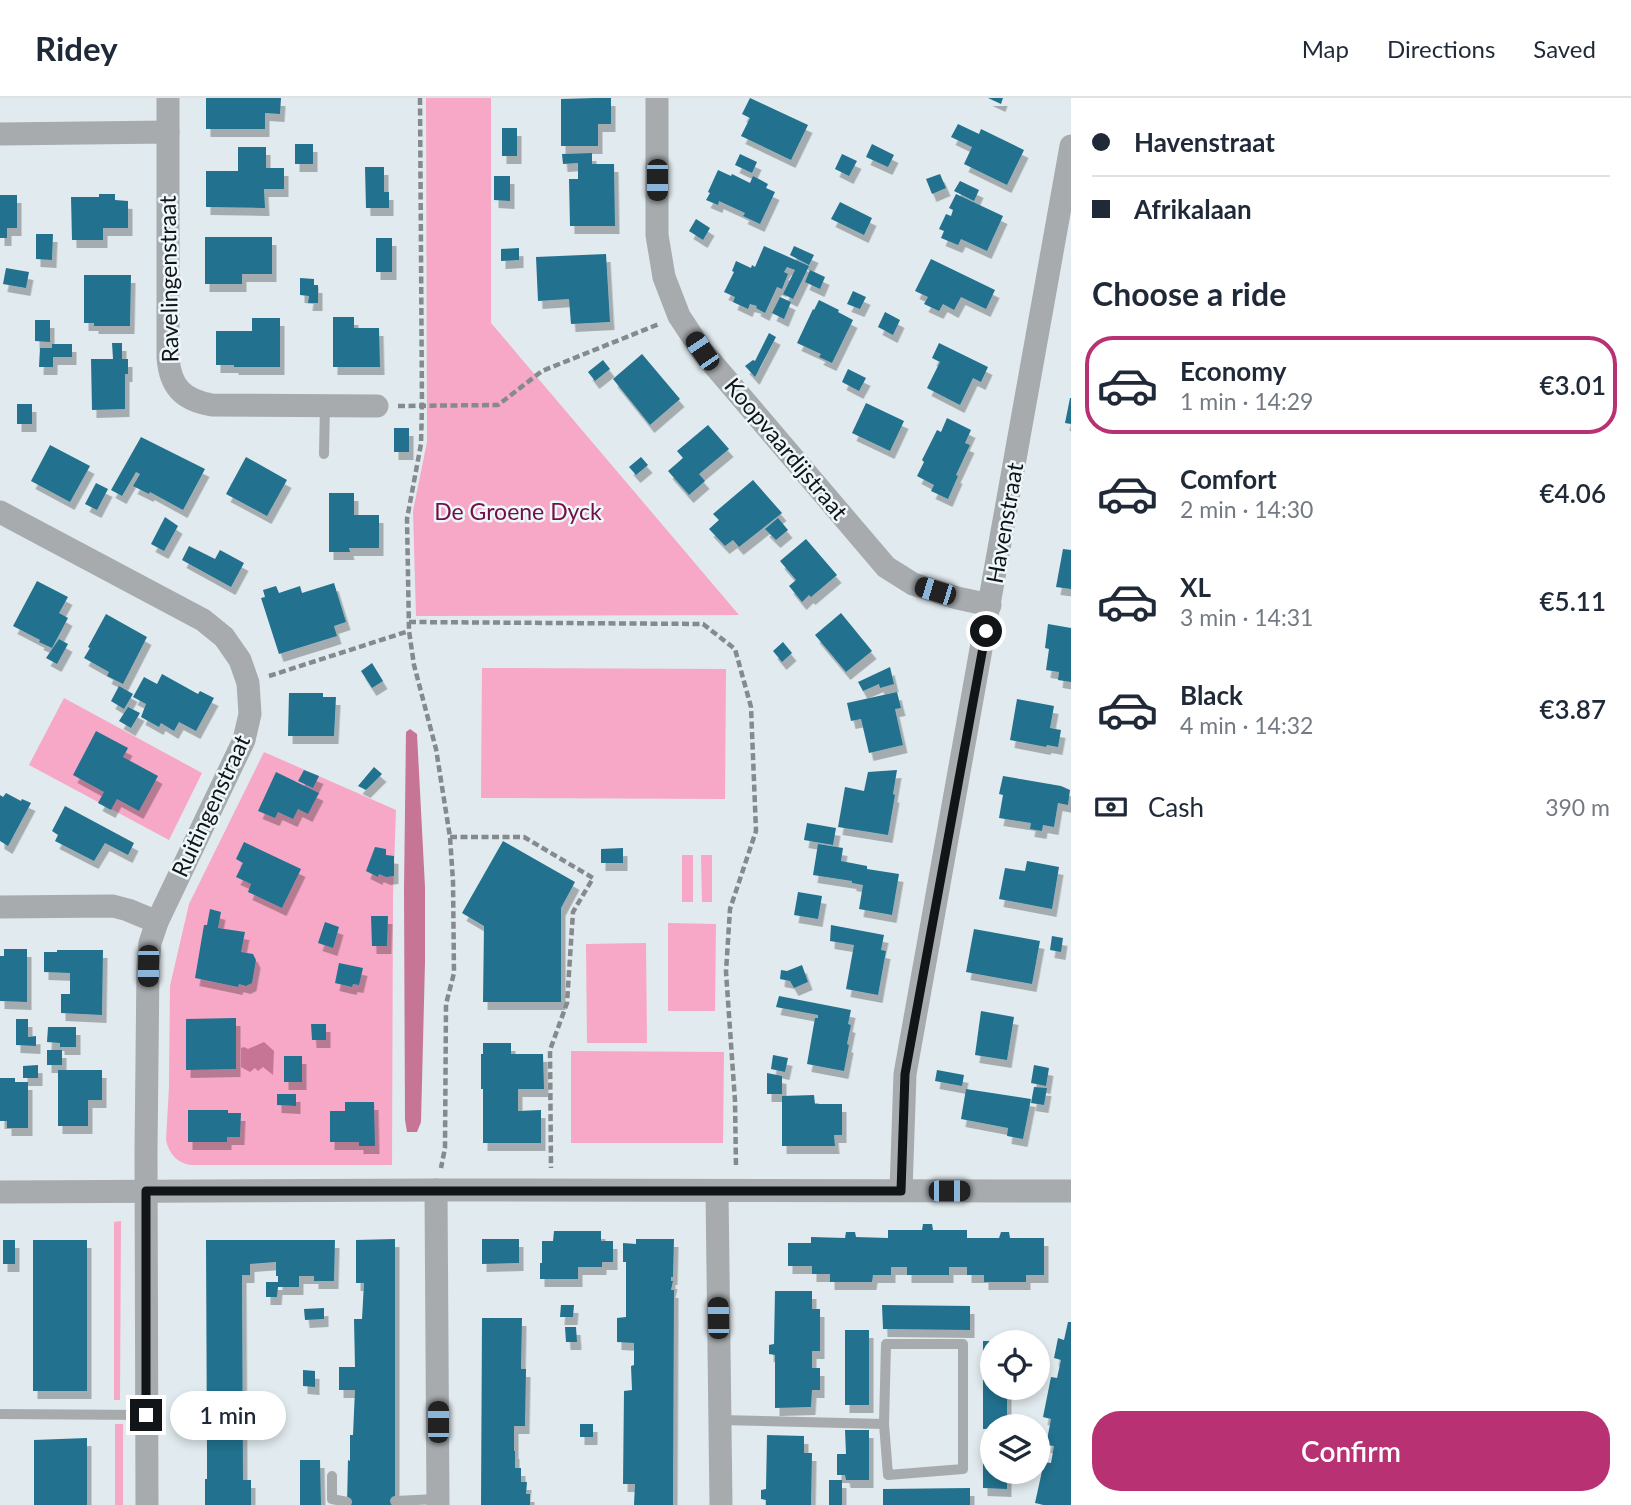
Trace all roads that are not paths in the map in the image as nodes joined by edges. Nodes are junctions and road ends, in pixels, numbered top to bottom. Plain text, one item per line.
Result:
1 (168, 98) edge
2 (657, 98) edge
3 (168, 132) junction
4 (0, 134) edge
5 (1071, 146) edge
6 (326, 405) junction
7 (377, 406) road end
8 (324, 454) dead end
9 (0, 512) edge
10 (990, 604) junction
11 (0, 907) edge
12 (157, 922) junction
13 (438, 1180) junction
14 (146, 1191) junction
15 (726, 1191) junction
16 (901, 1191) junction
17 (1071, 1191) edge
18 (0, 1192) edge
19 (0, 1414) edge
20 (146, 1415) junction
21 (720, 1420) junction
22 (884, 1424) junction
23 (332, 1476) dead end
24 (395, 1501) dead end
25 (347, 1502) dead end
26 (438, 1502) edge
27 (147, 1505) edge
28 (721, 1505) edge

1 - 3 street, Ravelingenstraat
2 - 10 street, Koopvaardijstraat
3 - 4 street
3 - 6 street, Ravelingenstraat
5 - 10 street, Havenstraat
6 - 7 street, Ravelingenstraat
6 - 8 lane
9 - 12 street, Ruitingenstraat
10 - 16 street, Havenstraat
11 - 12 street
12 - 14 street, Ruitingenstraat
13 - 14 street
13 - 15 street
13 - 26 street
14 - 18 street
14 - 20 street, Ruitingenstraat
15 - 16 street
15 - 21 street
16 - 17 street
19 - 20 lane
20 - 27 street, Ruitingenstraat
21 - 22 lane
21 - 28 street
22 - 22 lane
23 - 25 lane
24 - 26 lane

